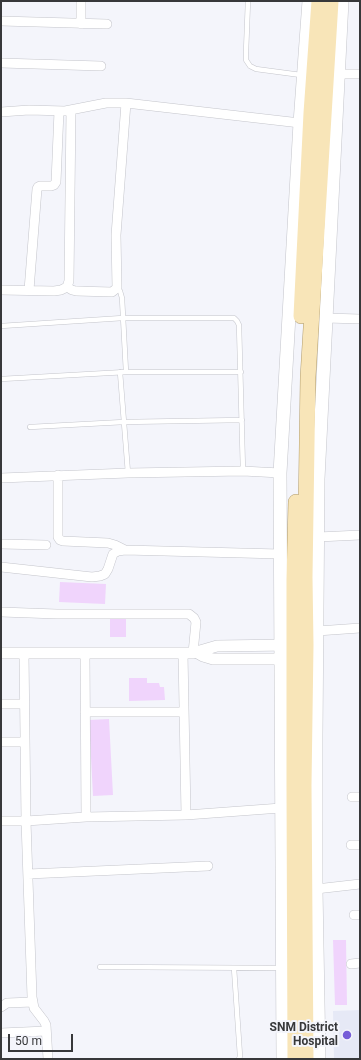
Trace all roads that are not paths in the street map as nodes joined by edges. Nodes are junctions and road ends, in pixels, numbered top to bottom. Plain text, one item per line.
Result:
1 (81, 1) edge
2 (248, 1) edge
3 (309, 1) edge
4 (318, 1) edge
5 (331, 1) edge
6 (342, 1) edge
7 (1, 21) edge
8 (81, 24) junction
9 (107, 24) dead end
10 (1, 63) edge
11 (101, 66) dead end
12 (338, 74) junction
13 (360, 74) edge
14 (308, 75) junction
15 (126, 103) junction
16 (71, 110) junction
17 (59, 111) junction
18 (1, 112) edge
19 (300, 123) junction
20 (66, 287) junction
21 (117, 288) junction
22 (1, 290) edge
23 (29, 290) junction
24 (123, 318) junction
25 (326, 318) junction
26 (360, 319) edge
27 (1, 326) edge
28 (120, 372) junction
29 (126, 372) junction
30 (241, 372) junction
31 (1, 379) edge
32 (242, 420) junction
33 (124, 422) junction
34 (30, 427) dead end
35 (243, 471) junction
36 (128, 473) junction
37 (280, 473) junction
38 (58, 476) junction
39 (1, 478) edge
40 (360, 535) edge
41 (318, 537) junction
42 (1, 544) edge
43 (46, 545) dead end
44 (125, 550) junction
45 (280, 554) junction
46 (1, 567) edge
47 (1, 612) edge
48 (360, 628) edge
49 (317, 631) junction
50 (191, 652) junction
51 (299, 652) junction
52 (1, 653) edge
53 (24, 653) junction
54 (85, 653) junction
55 (1, 704) edge
56 (24, 704) junction
57 (85, 712) junction
58 (184, 712) junction
59 (1, 742) edge
60 (24, 742) junction
61 (281, 808) junction
62 (186, 815) junction
63 (86, 817) junction
64 (1, 821) edge
65 (26, 821) junction
66 (208, 866) dead end
67 (28, 874) junction
68 (360, 884) edge
69 (316, 889) junction
70 (100, 967) dead end
71 (234, 968) junction
72 (282, 968) junction
73 (32, 1002) junction
74 (1, 1007) edge
75 (46, 1031) junction
76 (1, 1033) edge
77 (48, 1059) edge
78 (239, 1059) edge
79 (283, 1059) edge
80 (295, 1059) edge
81 (306, 1059) edge
82 (319, 1059) edge

1 - 8 street
2 - 14 lane
3 - 14 main road
4 - 14 main road
5 - 51 main road
6 - 12 main road
7 - 8 street
8 - 9 street
10 - 11 street
12 - 13 street
12 - 25 main road
14 - 19 main road
14 - 51 main road
15 - 16 street
15 - 19 street
15 - 21 street
16 - 17 street
16 - 20 street
17 - 18 street
17 - 23 street
19 - 37 main road
20 - 21 street
20 - 23 street
21 - 24 lane
22 - 23 street
24 - 27 lane
24 - 29 lane
24 - 30 lane
25 - 26 street
25 - 41 main road
28 - 29 lane
28 - 31 lane
28 - 33 lane
29 - 30 lane
30 - 32 lane
32 - 33 lane
32 - 35 lane
33 - 34 lane
33 - 36 lane
35 - 36 street
35 - 37 street
36 - 38 street
37 - 45 main road
38 - 39 street
38 - 44 street
40 - 41 street
41 - 49 main road
42 - 43 street
44 - 45 street
44 - 46 street
45 - 51 main road
47 - 50 street
48 - 49 street
49 - 51 main road
50 - 51 street
50 - 54 street
50 - 58 street
51 - 61 main road
51 - 69 main road
51 - 80 main road
51 - 81 main road
52 - 53 street
53 - 54 street
53 - 56 street
54 - 57 street
55 - 56 street
56 - 60 street
57 - 58 street
57 - 63 street
58 - 62 street
59 - 60 street
60 - 65 street
61 - 62 street
61 - 72 main road
62 - 63 street
63 - 65 street
64 - 65 street
65 - 67 street
66 - 67 street
67 - 73 street
68 - 69 street
69 - 82 main road
70 - 71 lane
71 - 72 lane
71 - 78 lane
72 - 79 main road
73 - 74 street
73 - 75 street
75 - 76 street
75 - 77 street

